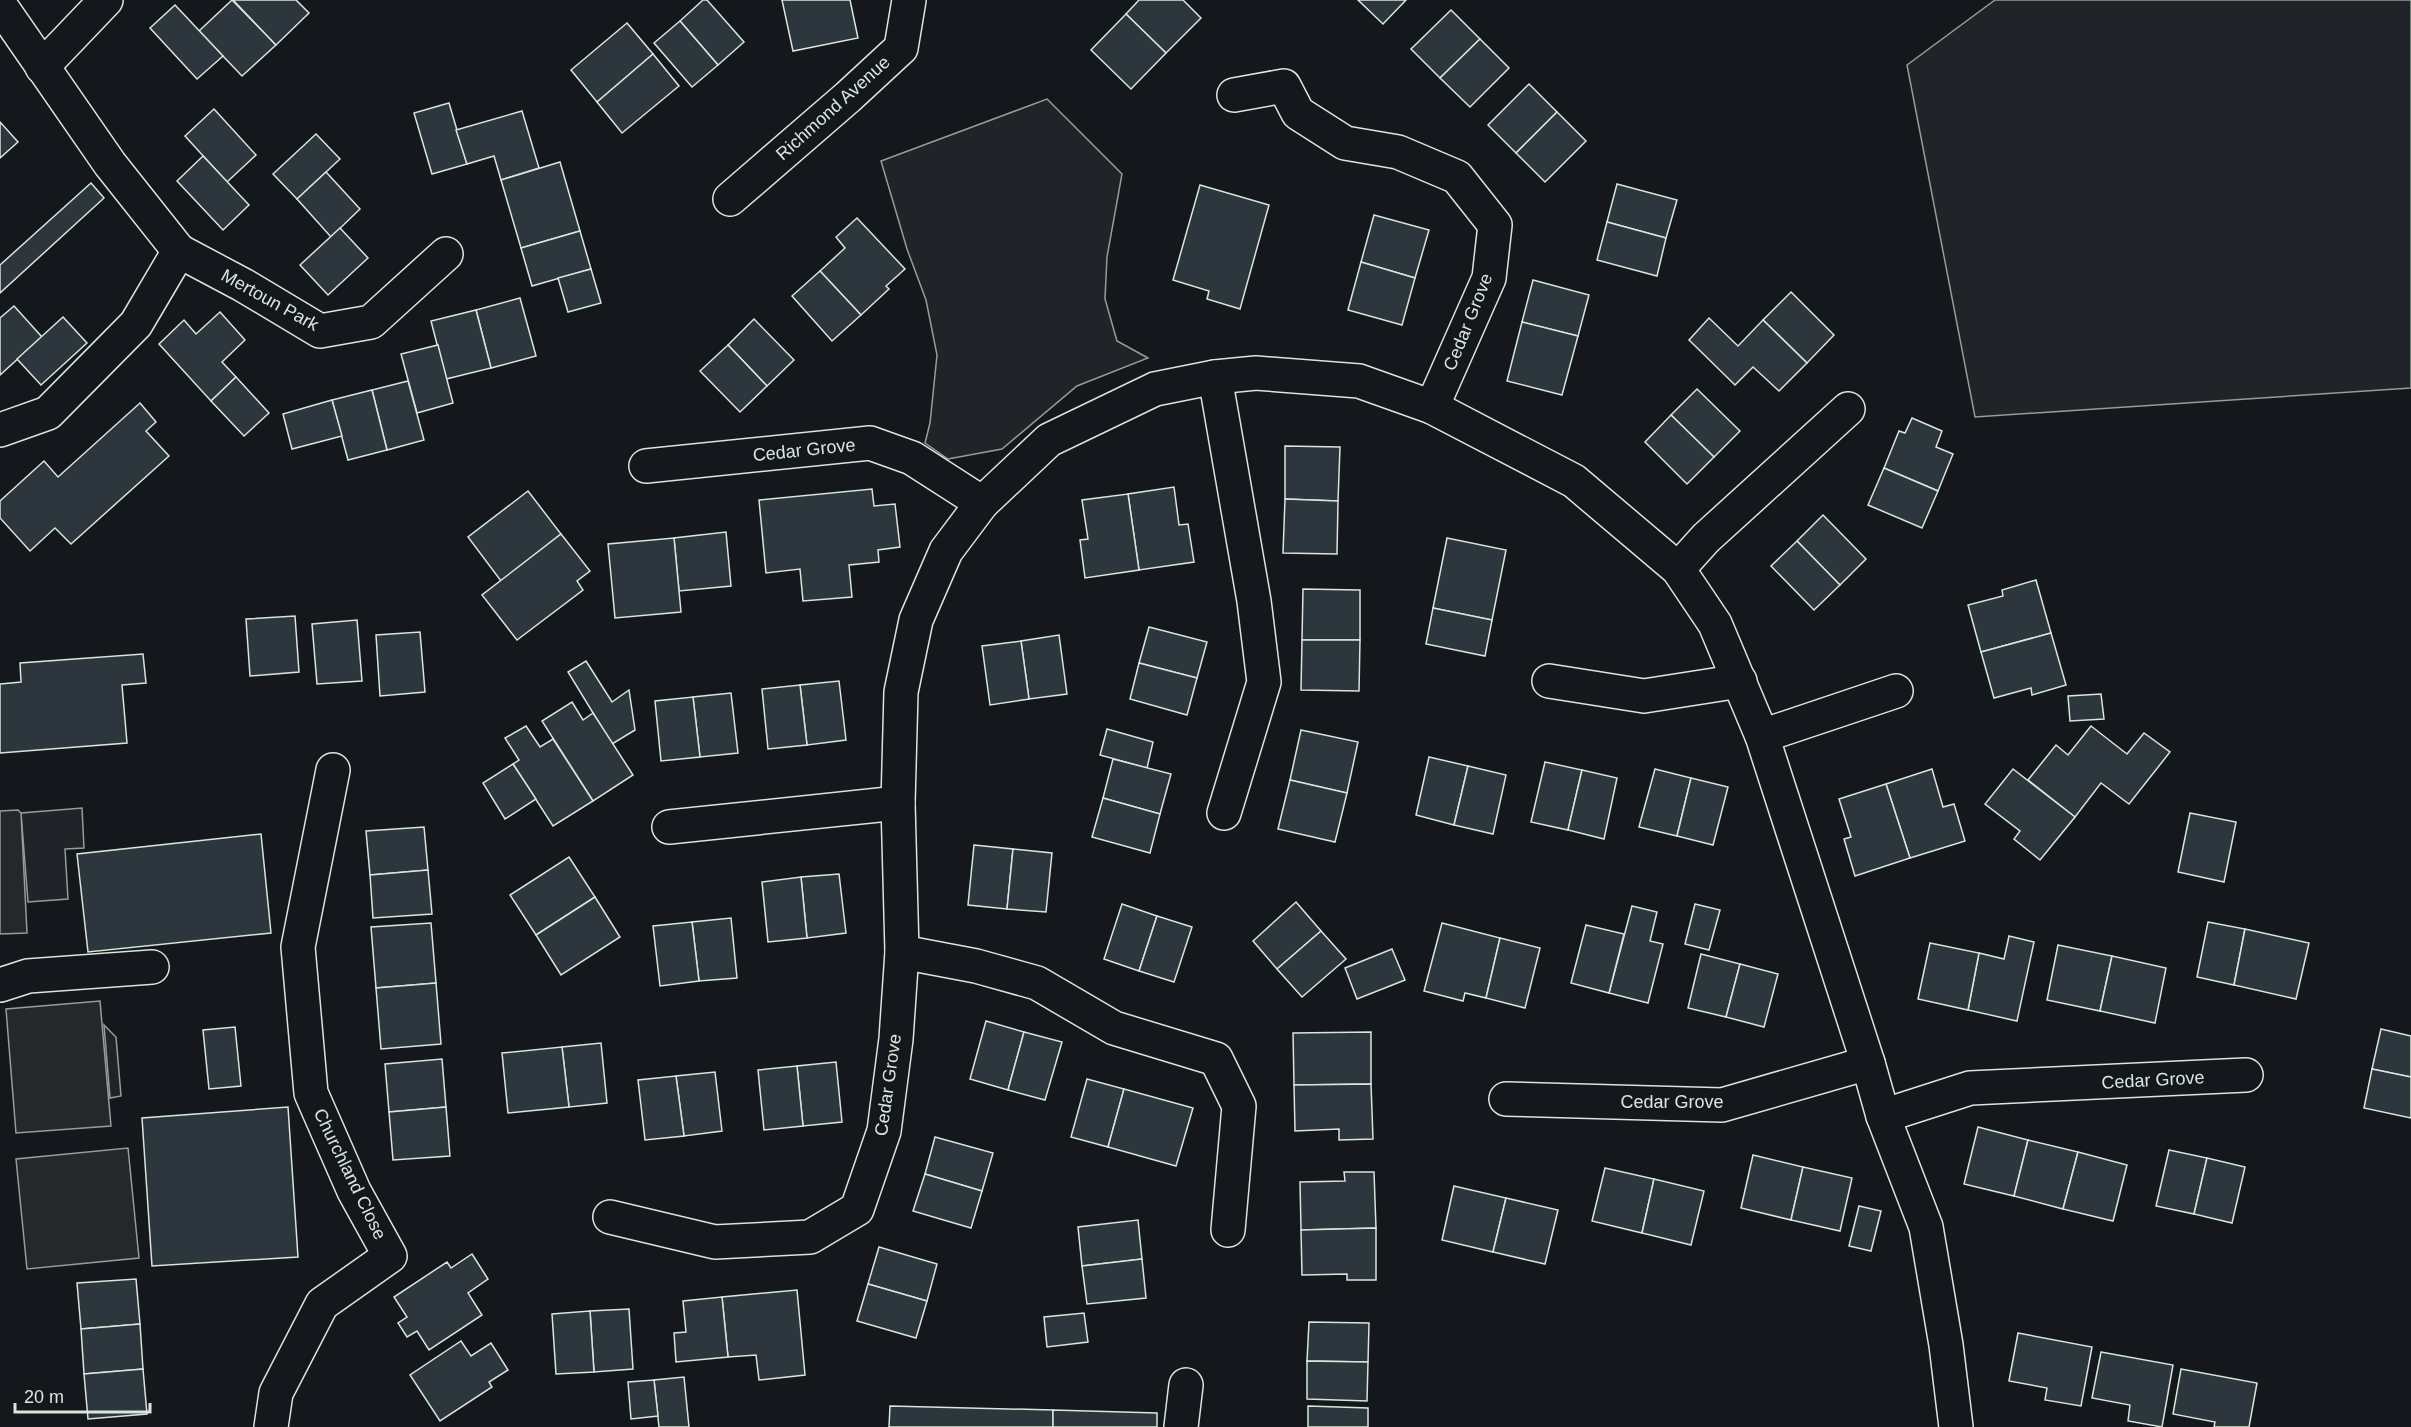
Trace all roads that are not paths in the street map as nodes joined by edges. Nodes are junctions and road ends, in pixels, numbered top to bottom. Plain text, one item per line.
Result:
1 (106, 0) edge
2 (909, 0) edge
3 (2, 11) edge
4 (42, 67) junction
5 (1234, 95) dead end
6 (730, 199) dead end
7 (179, 251) junction
8 (446, 254) dead end
9 (1215, 377) junction
10 (1432, 407) junction
11 (1848, 409) dead end
12 (0, 430) edge
13 (646, 466) dead end
14 (982, 503) junction
15 (1678, 569) junction
16 (1549, 681) dead end
17 (1740, 681) junction
18 (1896, 691) dead end
19 (1762, 736) junction
20 (333, 770) dead end
21 (898, 803) junction
22 (1224, 813) dead end
23 (669, 827) dead end
24 (902, 952) junction
25 (152, 967) dead end
26 (0, 986) edge
27 (1868, 1063) junction
28 (2246, 1075) dead end
29 (1506, 1099) dead end
30 (1883, 1116) junction
31 (610, 1217) dead end
32 (1228, 1230) dead end
33 (1186, 1384) dead end
34 (271, 1427) edge
35 (1181, 1427) edge
36 (1956, 1427) edge

1 - 4 street
2 - 6 street, Richmond Avenue
3 - 4 street, Mertoun Park
4 - 7 street, Mertoun Park
5 - 10 street, Cedar Grove
7 - 8 street, Mertoun Park
7 - 12 street
9 - 10 street, Cedar Grove
9 - 14 street, Cedar Grove
9 - 22 street
10 - 15 street, Cedar Grove
11 - 15 street
13 - 14 street, Cedar Grove
14 - 21 street, Cedar Grove
15 - 17 street, Cedar Grove
16 - 17 street
17 - 19 street, Cedar Grove
18 - 19 street
19 - 27 street, Cedar Grove
20 - 34 street, Churchland Close
21 - 23 street
21 - 24 street, Cedar Grove
24 - 31 street, Cedar Grove
24 - 32 street
25 - 26 street
27 - 29 street, Cedar Grove
27 - 30 street, Cedar Grove
28 - 30 street, Cedar Grove
30 - 36 street, Cedar Grove
33 - 35 street

